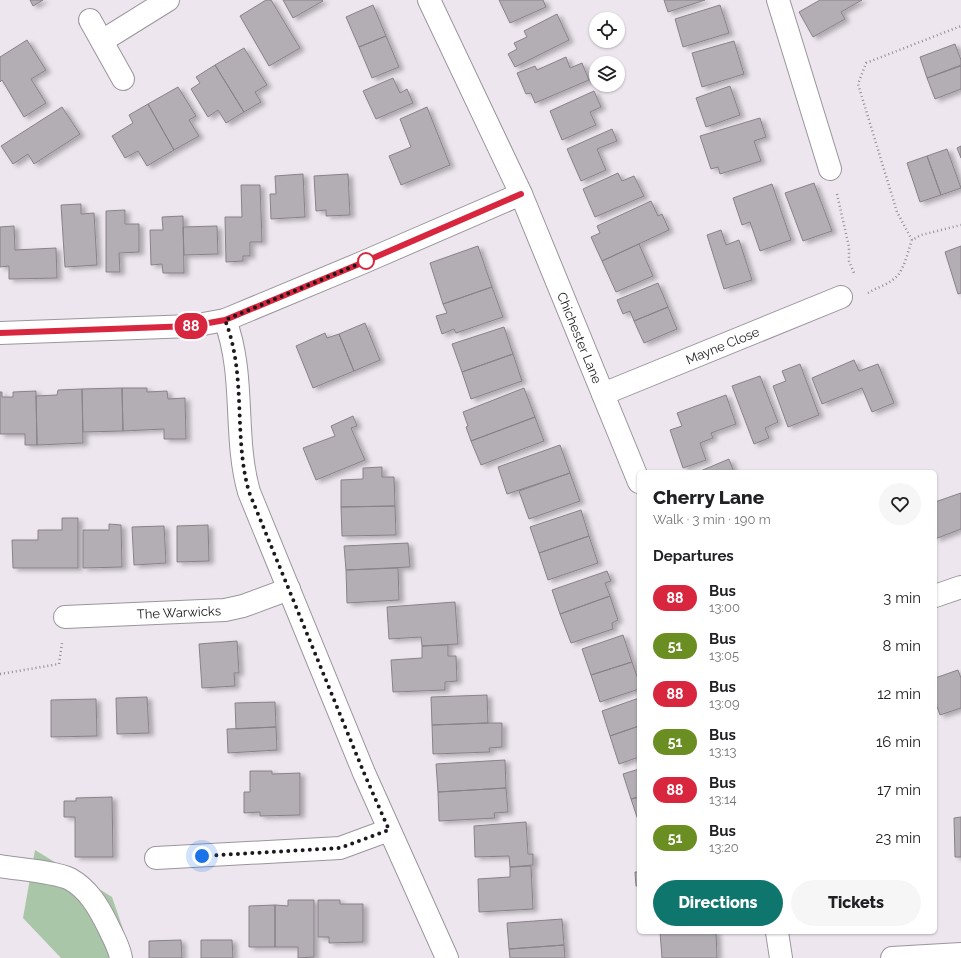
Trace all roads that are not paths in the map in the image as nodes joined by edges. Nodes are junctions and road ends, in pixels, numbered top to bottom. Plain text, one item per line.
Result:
1 (168, 0) edge
2 (429, 0) edge
3 (779, 0) edge
4 (90, 20) dead end
5 (102, 41) junction
6 (124, 79) dead end
7 (830, 169) road end
8 (521, 194) junction
9 (841, 297) dead end
10 (225, 320) junction
11 (0, 333) edge
12 (603, 394) junction
13 (637, 477) edge
14 (961, 586) edge
15 (289, 589) junction
16 (937, 595) edge
17 (65, 617) road end
18 (389, 830) junction
19 (156, 858) dead end
20 (0, 866) edge
21 (777, 934) edge
22 (961, 954) edge
23 (121, 958) edge
24 (447, 958) edge
25 (781, 958) edge
26 (892, 958) edge

1 - 5 street
2 - 8 street, Chichester Lane
3 - 7 street
4 - 5 street
5 - 6 street
8 - 10 street
8 - 12 street, Chichester Lane
9 - 12 street, Mayne Close
10 - 11 street
10 - 15 street
12 - 13 street, Chichester Lane
14 - 16 street
15 - 17 street, The Warwicks
15 - 18 street
18 - 19 street
18 - 24 street
20 - 23 street
21 - 25 street
22 - 26 street

